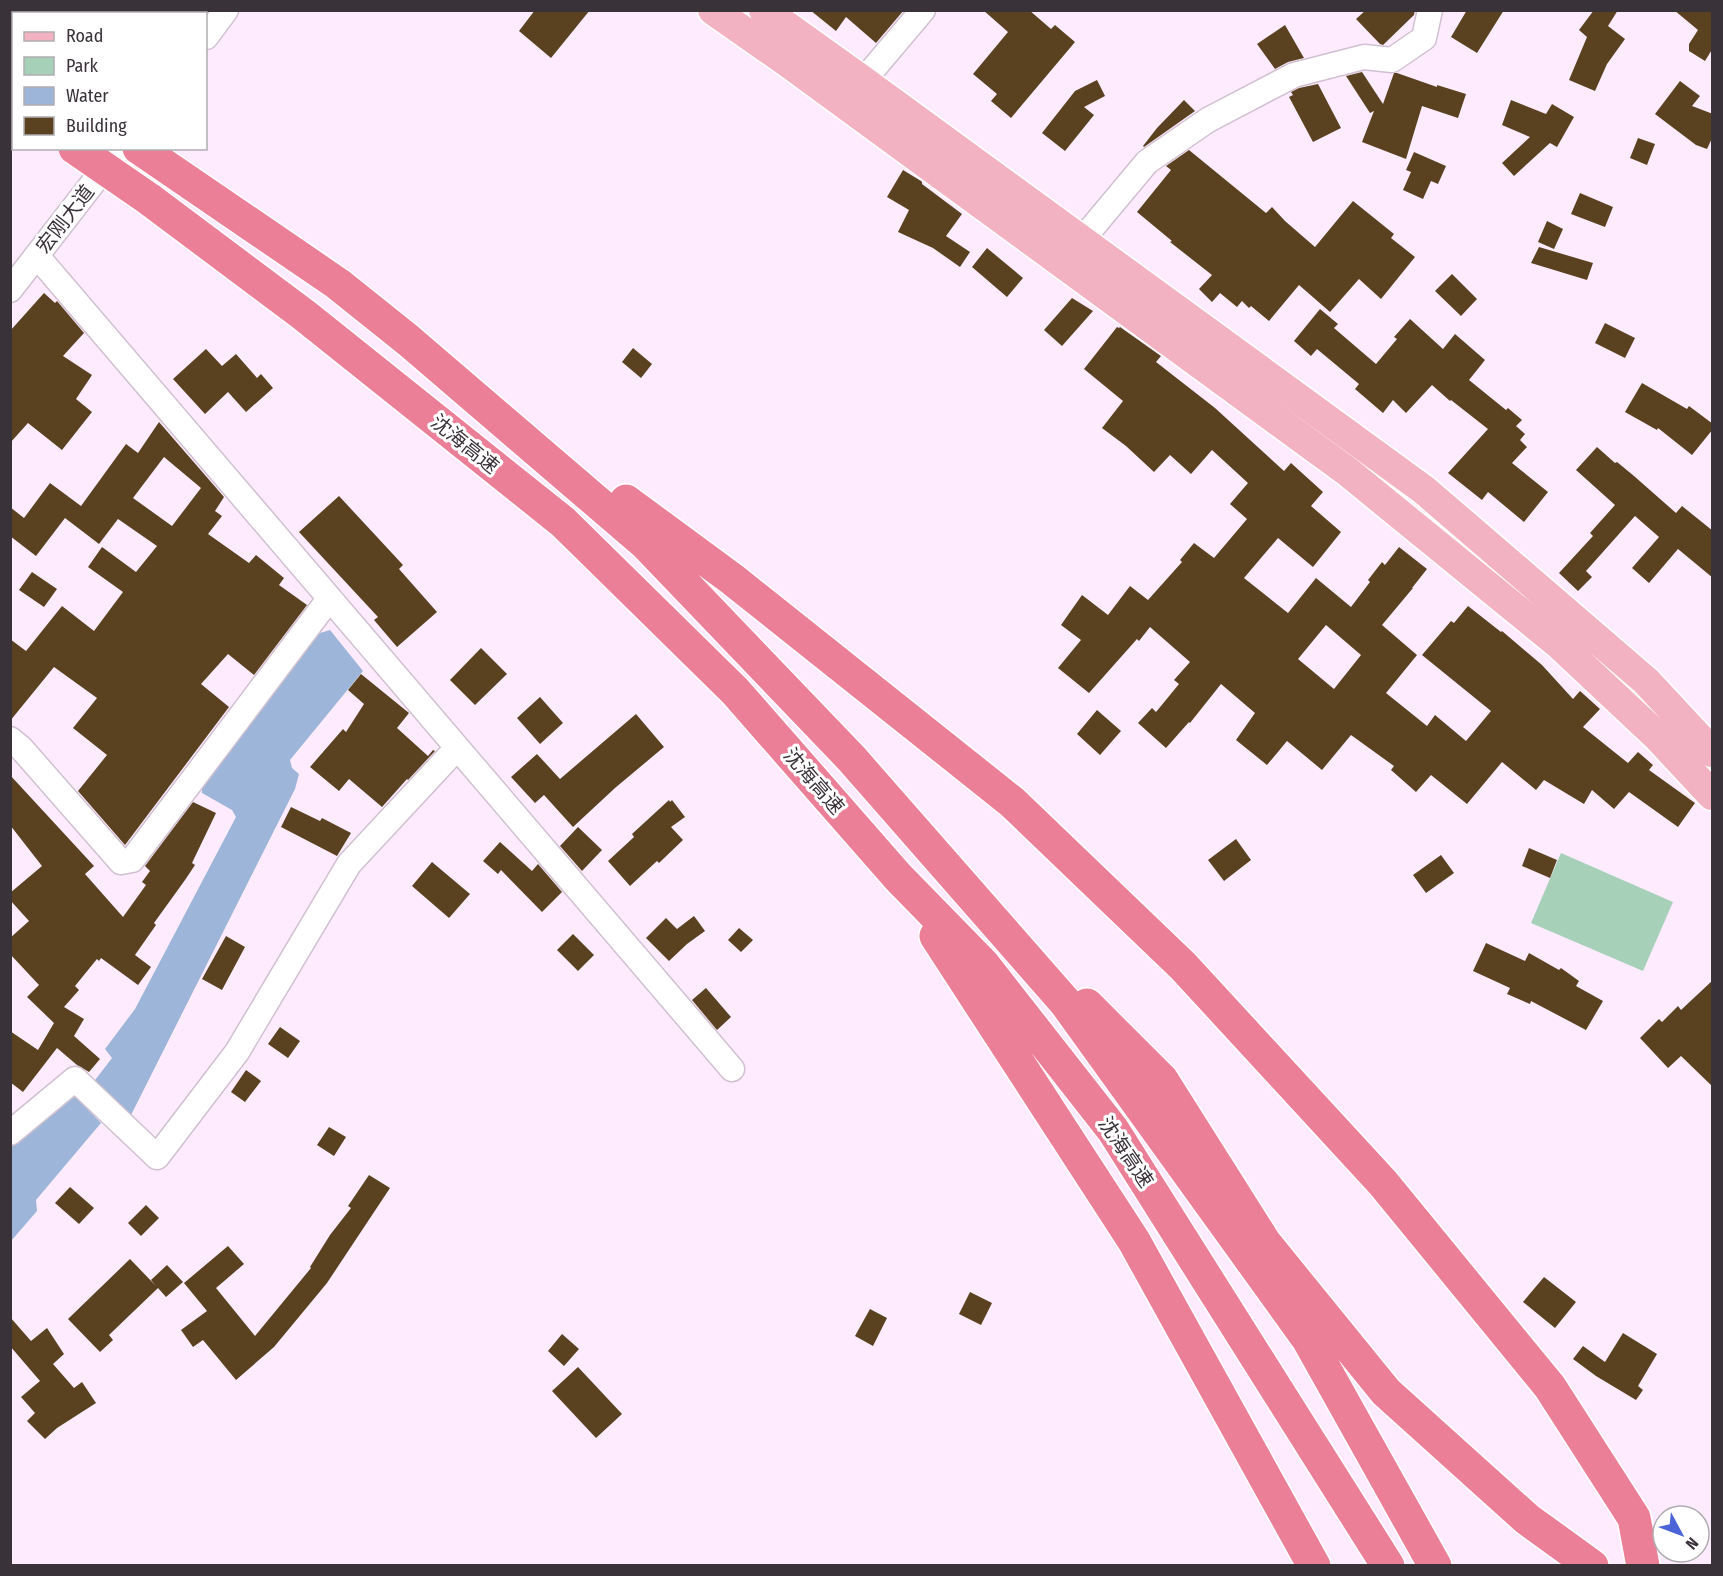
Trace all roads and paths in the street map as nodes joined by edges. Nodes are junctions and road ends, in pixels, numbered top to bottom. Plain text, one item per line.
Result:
1 (226, 10) edge
2 (713, 10) edge
3 (764, 10) edge
4 (923, 10) edge
5 (1430, 10) edge
6 (207, 36) edge
7 (863, 81) junction
8 (78, 150) edge
9 (118, 150) edge
10 (142, 150) edge
11 (1081, 241) junction
12 (37, 256) junction
13 (10, 290) edge
14 (408, 340) junction
15 (329, 598) junction
16 (10, 740) edge
17 (458, 748) junction
18 (1713, 752) edge
19 (1713, 795) edge
20 (931, 849) junction
21 (898, 877) junction
22 (732, 1069) dead end
23 (10, 1133) edge
24 (1314, 1566) edge
25 (1388, 1566) edge
26 (1435, 1566) edge
27 (1592, 1566) edge
28 (1643, 1566) edge

1 - 6 street
2 - 19 main road
3 - 7 main road
4 - 7 street
5 - 11 street
7 - 11 main road
8 - 21 highway, 沈海高速, bridge
9 - 12 street, 宏刚大道
10 - 14 highway, 沈海高速
11 - 18 main road
12 - 13 street, 宏刚大道
12 - 15 street
14 - 20 highway, 沈海高速
14 - 28 highway
15 - 16 street
15 - 17 street
17 - 22 street
17 - 23 street
20 - 26 highway, 沈海高速
20 - 27 highway
21 - 24 highway
21 - 25 highway, 沈海高速

